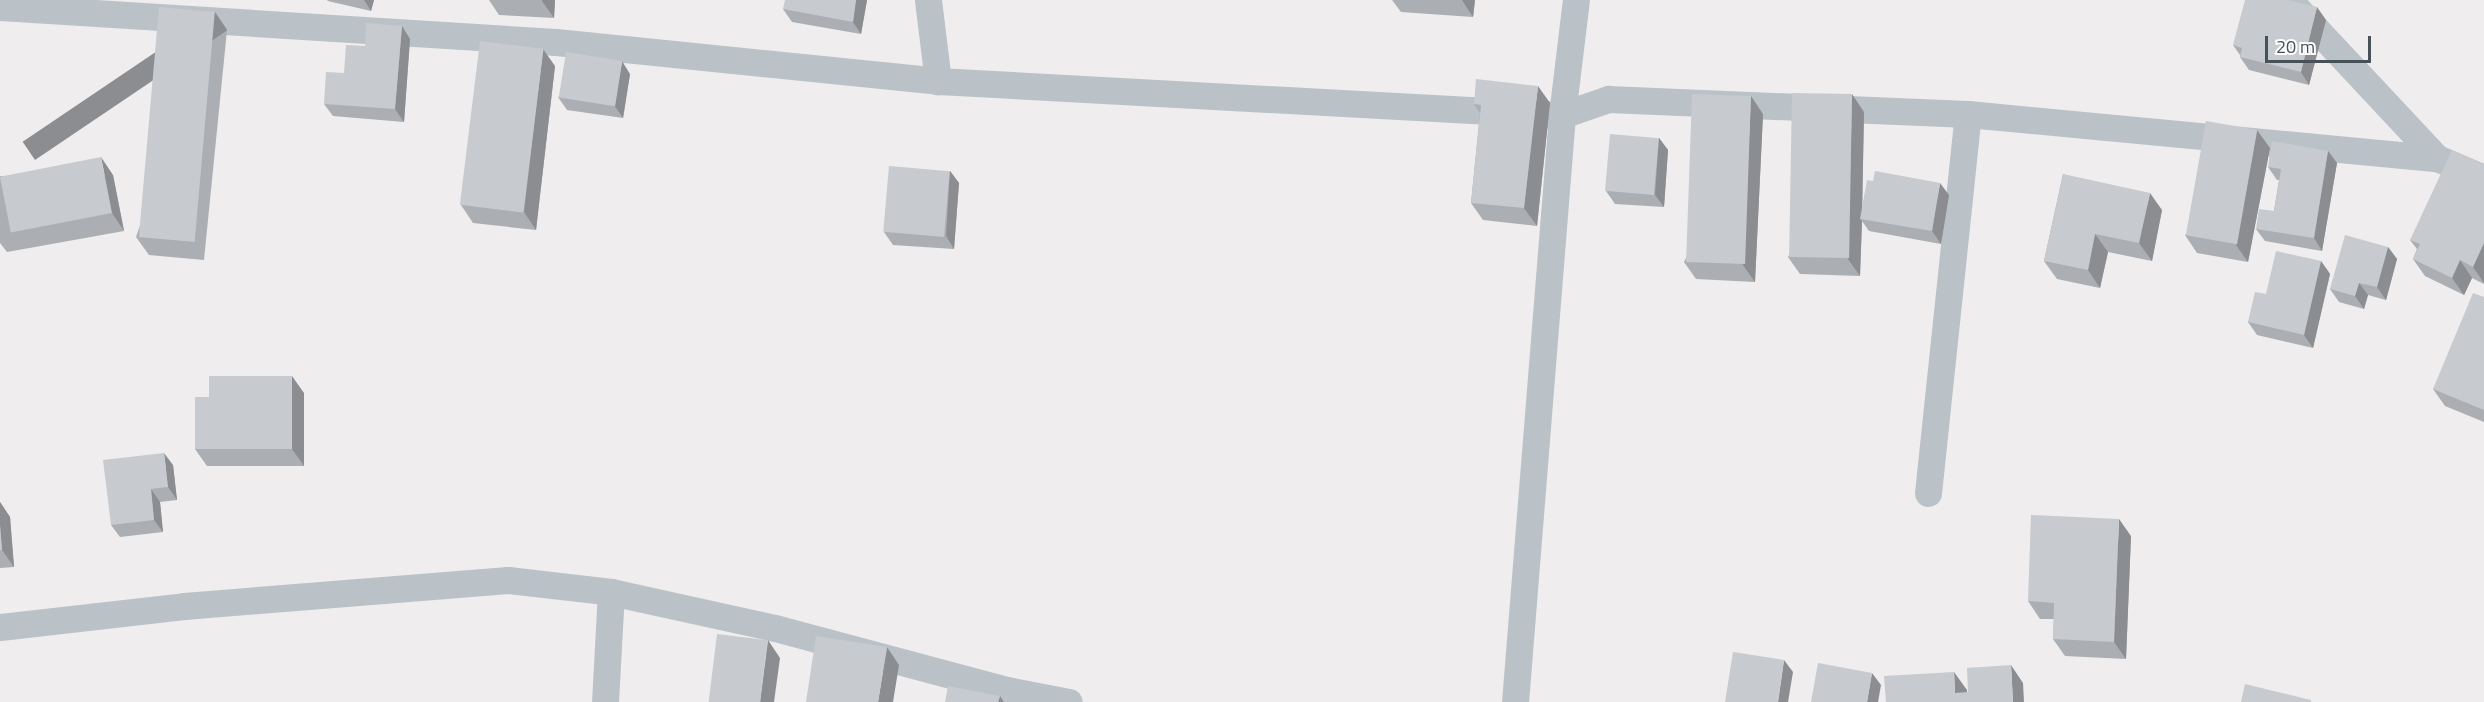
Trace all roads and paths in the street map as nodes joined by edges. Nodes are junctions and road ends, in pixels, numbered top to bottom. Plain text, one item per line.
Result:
1 (928, 0) edge
2 (1576, 0) edge
3 (2289, 0) edge
4 (0, 7) edge
5 (938, 81) junction
6 (1968, 114) junction
7 (1562, 115) junction
8 (2437, 158) junction
9 (2484, 178) edge
10 (1928, 493) dead end
11 (611, 592) junction
12 (0, 627) edge
13 (605, 702) edge
14 (1069, 702) edge
15 (1515, 702) edge

1 - 5 street
2 - 7 street
3 - 8 street
4 - 5 street
5 - 7 street
6 - 7 street
6 - 8 street
6 - 10 street
7 - 15 street
8 - 9 street
11 - 12 street
11 - 13 street
11 - 14 street

